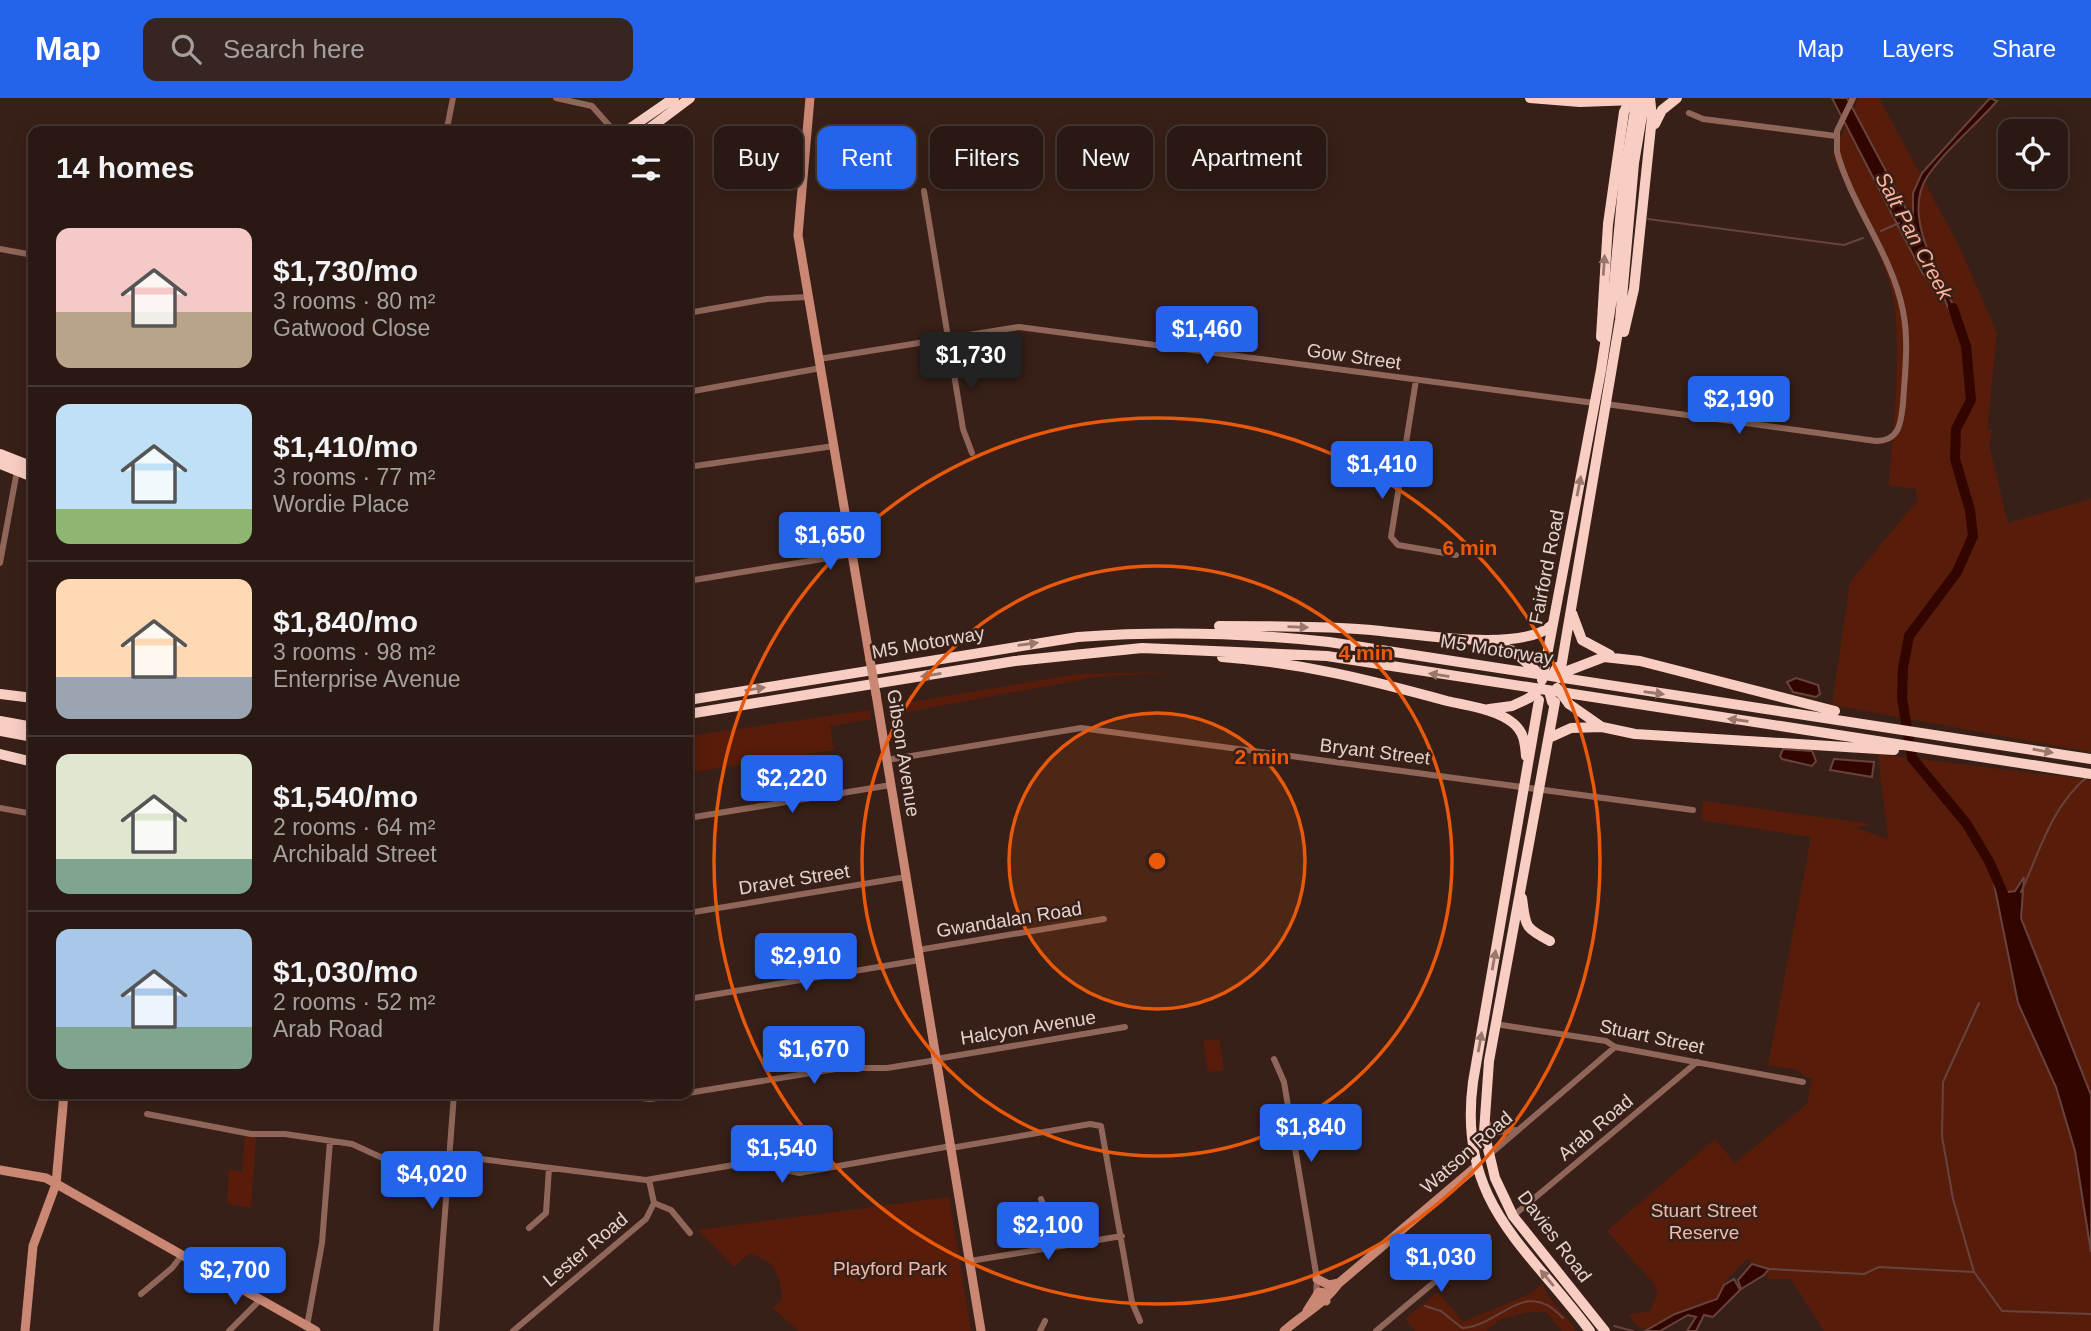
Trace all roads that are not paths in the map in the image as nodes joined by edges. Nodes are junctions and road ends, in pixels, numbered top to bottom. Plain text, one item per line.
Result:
1 (453, 98) edge
2 (556, 98) edge
3 (674, 98) edge
4 (690, 98) edge
5 (810, 98) edge
6 (1530, 98) edge
7 (1646, 98) edge
8 (1677, 98) edge
9 (1853, 98) edge
10 (1632, 99) edge
11 (1602, 102) junction
12 (1689, 113) dead end
13 (447, 126) edge
14 (610, 126) edge
15 (633, 126) edge
16 (653, 126) edge
17 (1836, 136) junction
18 (1649, 141) junction
19 (1618, 148) junction
20 (925, 191) dead end
21 (0, 249) edge
22 (28, 254) edge
23 (1619, 286) junction
24 (808, 297) junction
25 (693, 312) edge
26 (948, 337) junction
27 (1615, 350) junction
28 (820, 364) junction
29 (1601, 370) junction
30 (1416, 380) junction
31 (693, 391) edge
32 (1600, 404) junction
33 (834, 446) junction
34 (972, 453) dead end
35 (0, 454) edge
36 (0, 464) edge
37 (28, 465) edge
38 (693, 466) edge
39 (17, 471) junction
40 (28, 475) edge
41 (852, 554) junction
42 (1456, 555) dead end
43 (0, 563) edge
44 (693, 580) edge
45 (1571, 608) junction
46 (1552, 625) junction
47 (1132, 634) junction
48 (1483, 640) junction
49 (1096, 652) junction
50 (1616, 657) junction
51 (1550, 684) junction
52 (0, 694) edge
53 (28, 697) edge
54 (693, 699) edge
55 (1479, 709) junction
56 (693, 713) edge
57 (1850, 717) junction
58 (0, 721) edge
59 (28, 726) edge
60 (1602, 727) junction
61 (0, 730) edge
62 (28, 736) edge
63 (1549, 738) junction
64 (1847, 741) junction
65 (0, 754) edge
66 (2091, 759) edge
67 (887, 760) junction
68 (28, 761) edge
69 (1527, 770) junction
70 (2091, 774) edge
71 (891, 785) junction
72 (1532, 788) junction
73 (0, 808) edge
74 (1693, 810) dead end
75 (28, 813) edge
76 (693, 817) edge
77 (906, 877) junction
78 (1519, 888) junction
79 (693, 912) edge
80 (1104, 919) dead end
81 (1550, 941) dead end
82 (919, 955) junction
83 (693, 998) edge
84 (1495, 1024) junction
85 (1125, 1027) dead end
86 (1615, 1047) junction
87 (936, 1059) junction
88 (1274, 1059) dead end
89 (1697, 1062) junction
90 (1802, 1082) dead end
91 (693, 1092) edge
92 (64, 1099) edge
93 (454, 1099) edge
94 (147, 1114) dead end
95 (1484, 1121) junction
96 (1521, 1128) junction
97 (330, 1141) junction
98 (951, 1147) junction
99 (449, 1156) junction
100 (1488, 1156) junction
101 (1477, 1166) junction
102 (549, 1168) junction
103 (449, 1169) junction
104 (0, 1170) edge
105 (649, 1180) junction
106 (56, 1184) junction
107 (1041, 1199) dead end
108 (654, 1203) junction
109 (1513, 1216) junction
110 (529, 1228) dead end
111 (690, 1233) dead end
112 (1122, 1236) junction
113 (1488, 1237) dead end
114 (1051, 1248) junction
115 (182, 1255) junction
116 (970, 1261) junction
117 (1317, 1279) junction
118 (1339, 1283) junction
119 (141, 1294) dead end
120 (1321, 1297) junction
121 (260, 1300) junction
122 (1045, 1321) dead end
123 (1140, 1321) dead end
124 (307, 1326) junction
125 (25, 1331) edge
126 (229, 1331) edge
127 (316, 1331) edge
128 (436, 1331) edge
129 (513, 1331) edge
130 (981, 1331) edge
131 (1040, 1331) edge
132 (1284, 1331) edge
133 (1376, 1331) edge
134 (1590, 1331) edge
135 (1605, 1331) edge

1 - 13 street
2 - 14 street
3 - 15 highway
4 - 16 highway
5 - 24 main road, Gibson Avenue
6 - 11 highway
7 - 10 highway
7 - 18 highway
7 - 23 highway, Fairford Road
8 - 18 highway
9 - 17 street
10 - 11 highway
10 - 19 highway
10 - 23 highway, Fairford Road, bridge
11 - 19 highway
12 - 17 street
17 - 32 street, Gow Street
18 - 27 highway
29 -> 19 highway
20 - 26 street
21 - 22 street
23 - 27 highway, Fairford Road
23 - 29 highway, Fairford Road
24 - 25 street
24 - 28 main road, Gibson Avenue
26 - 28 street, Gow Street
26 - 30 street, Gow Street
26 - 34 street
27 - 32 highway, Fairford Road
28 - 31 street, Gow Street
28 - 33 main road, Gibson Avenue
29 - 32 highway, Fairford Road
30 - 32 street, Gow Street
30 - 42 street
32 - 45 highway, Fairford Road
46 -> 32 highway, Fairford Road
33 - 38 street
33 - 41 main road, Gibson Avenue
35 - 37 highway
36 - 39 highway
39 - 40 highway
39 - 43 street
41 - 44 street
41 - 67 main road, Gibson Avenue, bridge
45 - 50 highway
45 - 51 highway, Fairford Road
46 - 48 highway
46 - 51 highway, Fairford Road
47 -> 48 highway
54 -> 47 highway, M5 Motorway
47 -> 57 highway, M5 Motorway
48 - 51 highway
49 - 55 highway
49 -> 56 highway, M5 Motorway
64 -> 49 highway, M5 Motorway
50 - 51 highway
50 - 57 highway
51 - 55 highway
51 - 60 highway, bridge
51 - 63 highway
51 - 69 highway
51 - 72 highway
52 - 53 highway
55 - 69 highway
57 -> 66 highway, M5 Motorway
58 - 59 highway
60 - 63 highway
60 - 64 highway
61 - 62 highway
63 - 72 highway
64 - 70 highway
65 - 68 highway
67 - 71 main road, Gibson Avenue
67 - 72 street, Bryant Street
69 - 72 highway
71 - 76 street
71 - 77 main road, Gibson Avenue
72 - 74 street, Bryant Street
72 - 78 highway
101 -> 72 highway
73 - 75 street
77 - 79 street, Dravet Street
77 - 82 main road, Gibson Avenue
78 - 81 highway
78 - 84 highway
80 - 82 street, Gwandalan Road
82 - 83 street, Gwandalan Road
82 - 87 main road, Gibson Avenue
84 - 86 street, Stuart Street
84 - 95 highway
85 - 87 street, Halcyon Avenue
86 - 89 street, Stuart Street
86 - 96 street, Watson Road
87 - 91 street, Halcyon Avenue
87 - 98 main road, Gibson Avenue
88 - 117 street
89 - 90 street, Stuart Street
89 - 109 street, Arab Road
92 - 106 main road
93 - 99 street
94 - 97 street
95 - 96 street
95 - 100 highway
96 - 100 street, Watson Road
97 - 103 street
97 - 124 street
98 - 105 street
98 - 112 street
98 - 116 main road, Gibson Avenue
99 - 102 street
99 - 103 street
100 - 101 highway, Watson Road
100 - 109 highway, Davies Road
101 - 118 main road, Watson Road
134 -> 101 highway, Davies Road
102 - 105 street
102 - 110 street
103 - 128 street
104 - 106 main road
105 - 108 street
106 - 115 main road
106 - 125 main road
107 - 114 street
108 - 111 street
108 - 129 street, Lester Road
109 - 135 highway, Davies Road
112 - 114 street
112 - 123 street
113 - 133 street
114 - 116 street
115 - 119 street
115 - 121 main road
116 - 130 main road, Gibson Avenue
117 - 118 main road
117 - 120 street
118 - 120 main road, Watson Road
120 - 132 main road, Watson Road
121 - 124 main road
121 - 126 street
122 - 131 street
124 - 127 main road

